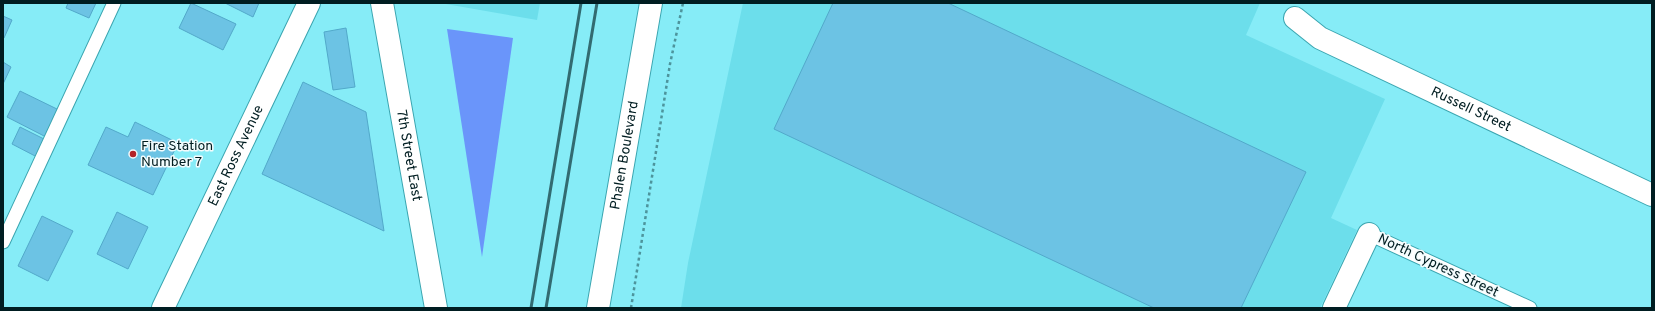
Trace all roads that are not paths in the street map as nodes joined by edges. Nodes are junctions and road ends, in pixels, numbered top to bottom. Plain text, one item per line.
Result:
1 (114, 3) edge
2 (309, 3) edge
3 (382, 3) edge
4 (651, 3) edge
5 (1295, 18) dead end
6 (1652, 195) edge
7 (1369, 234) joint
8 (3, 242) edge
9 (1504, 303) edge
10 (163, 308) edge
11 (436, 308) edge
12 (598, 308) edge
13 (1334, 308) edge
14 (1530, 308) edge

1 - 8 lane
2 - 10 street, East Ross Avenue
3 - 11 street, 7th Street East
4 - 12 street, Phalen Boulevard
5 - 6 street, Russell Street
7 - 9 lane, North Cypress Street
7 - 13 street
9 - 14 lane, North Cypress Street

